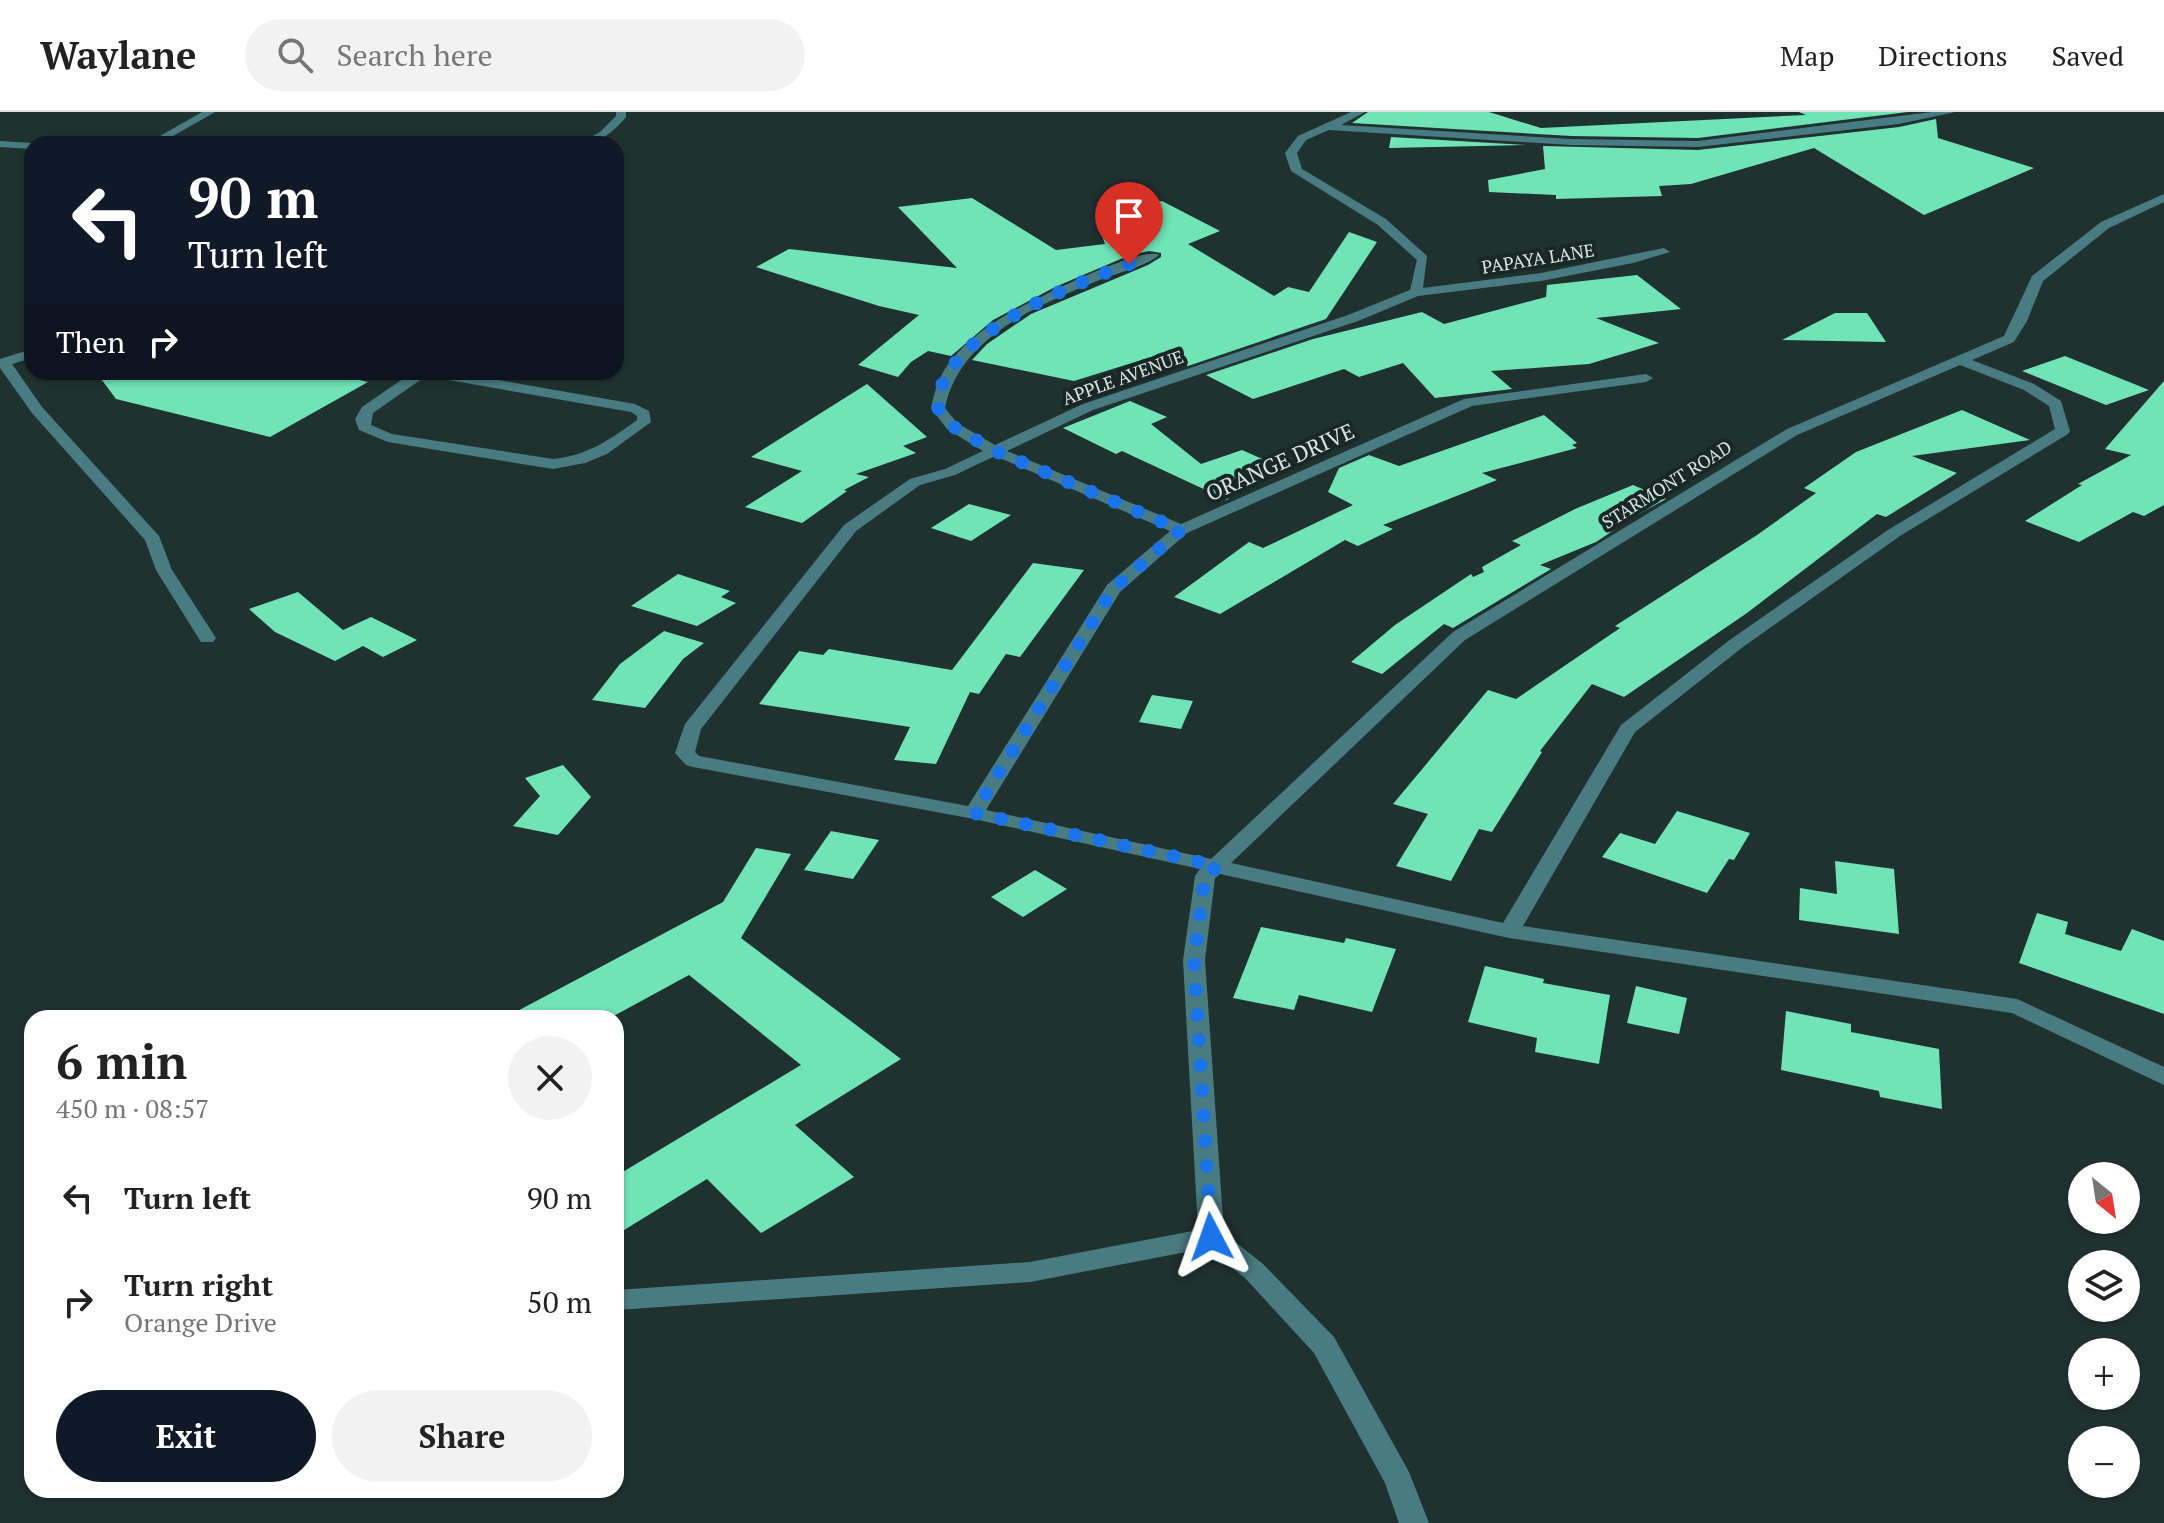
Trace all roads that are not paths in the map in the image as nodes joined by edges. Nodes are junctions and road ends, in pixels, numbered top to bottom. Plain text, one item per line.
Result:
1 (210, 112) edge
2 (621, 112) edge
3 (1360, 112) edge
4 (1950, 112) edge
5 (1327, 126) junction
6 (166, 136) edge
7 (600, 136) edge
8 (0, 144) edge
9 (24, 146) edge
10 (2164, 198) edge
11 (1664, 252) dead end
12 (1153, 255) dead end
13 (1416, 292) junction
14 (24, 356) edge
15 (1963, 361) junction
16 (2, 364) edge
17 (1646, 378) dead end
18 (410, 380) edge
19 (475, 380) edge
20 (993, 450) junction
21 (1181, 530) junction
22 (207, 638) dead end
23 (974, 813) junction
24 (1218, 866) junction
25 (1509, 931) junction
26 (2164, 1077) edge
27 (1211, 1237) junction
28 (624, 1299) edge
29 (1414, 1523) edge

1 - 6 street
2 - 7 street
3 - 5 street
4 - 5 street
5 - 13 street
8 - 9 street
10 - 15 street, STARMONT ROAD
11 - 13 street, PAPAYA LANE
12 - 20 street
13 - 20 street, APPLE AVENUE
14 - 16 street
15 - 24 street, STARMONT ROAD
15 - 25 street
16 - 22 street
17 - 21 street, ORANGE DRIVE
18 - 19 street
20 - 21 street
20 - 23 street, APPLE AVENUE
21 - 23 street, ORANGE DRIVE
23 - 24 street
24 - 25 street
24 - 27 street
25 - 26 street
27 - 28 street
27 - 29 street

